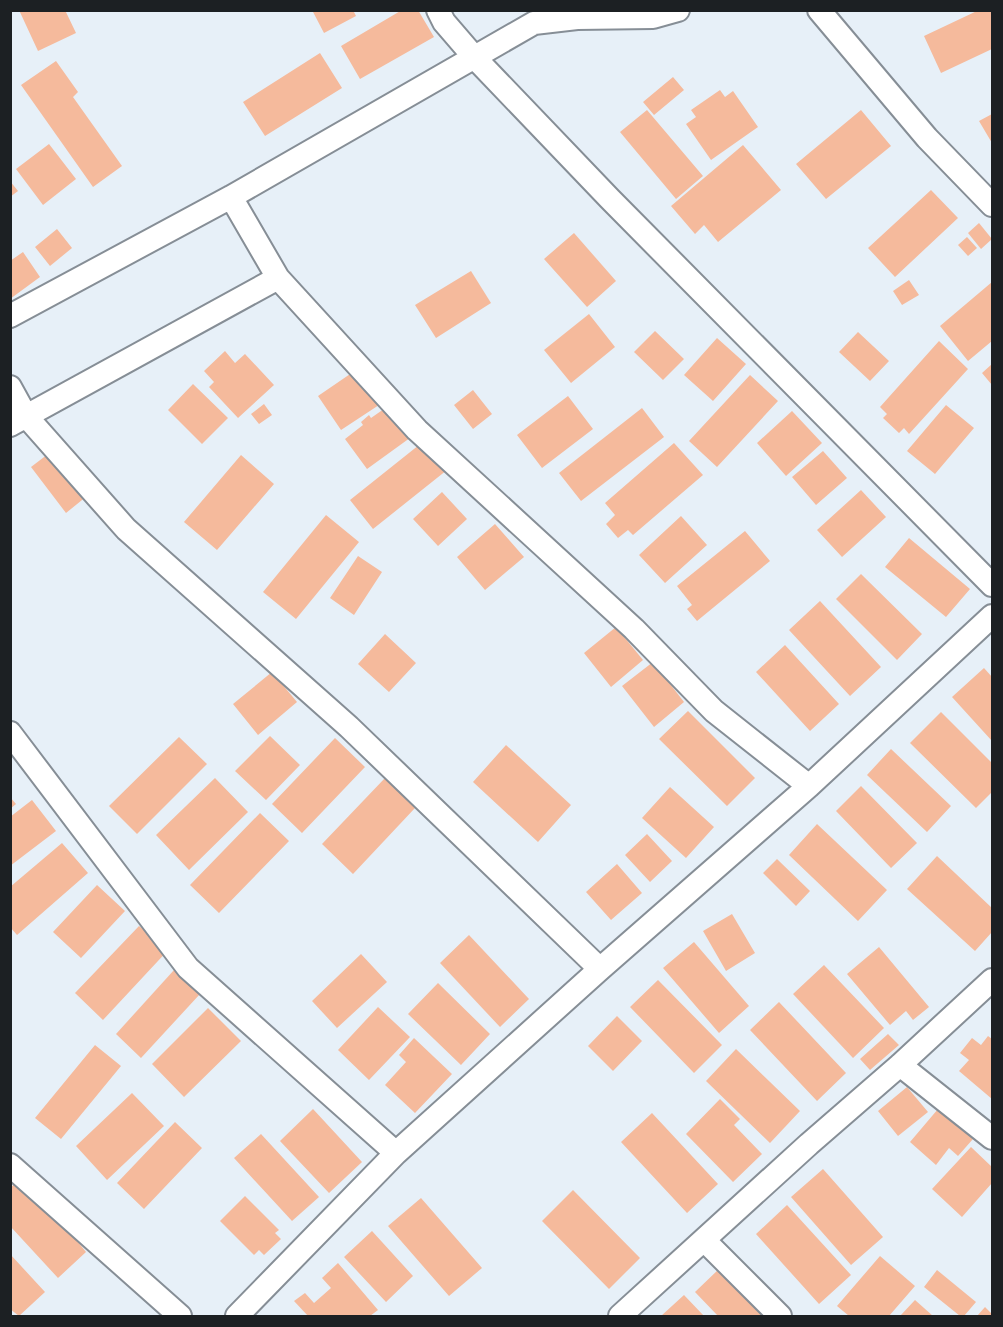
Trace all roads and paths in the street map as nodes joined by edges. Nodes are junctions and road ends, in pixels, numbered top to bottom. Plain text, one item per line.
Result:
1 (438, 10) edge
2 (678, 10) edge
3 (819, 10) edge
4 (475, 58) junction
5 (231, 197) junction
6 (993, 206) edge
7 (278, 278) junction
8 (10, 316) edge
9 (10, 387) edge
10 (18, 420) edge
11 (993, 585) edge
12 (993, 616) edge
13 (10, 733) edge
14 (809, 786) junction
15 (600, 969) junction
16 (993, 980) edge
17 (900, 1065) junction
18 (993, 1138) edge
19 (396, 1153) junction
20 (10, 1165) edge
21 (704, 1240) junction
22 (180, 1317) edge
23 (237, 1317) edge
24 (620, 1317) edge
25 (780, 1317) edge

1 - 4 street
2 - 4 street
3 - 6 street
4 - 5 street
4 - 11 street
5 - 7 street
5 - 8 street
7 - 10 street
7 - 14 street
9 - 10 street
10 - 15 street
12 - 14 street
13 - 19 street
14 - 15 street
15 - 19 street
16 - 17 street
17 - 18 street
17 - 21 street
19 - 23 street
20 - 22 street
21 - 24 street
21 - 25 street

